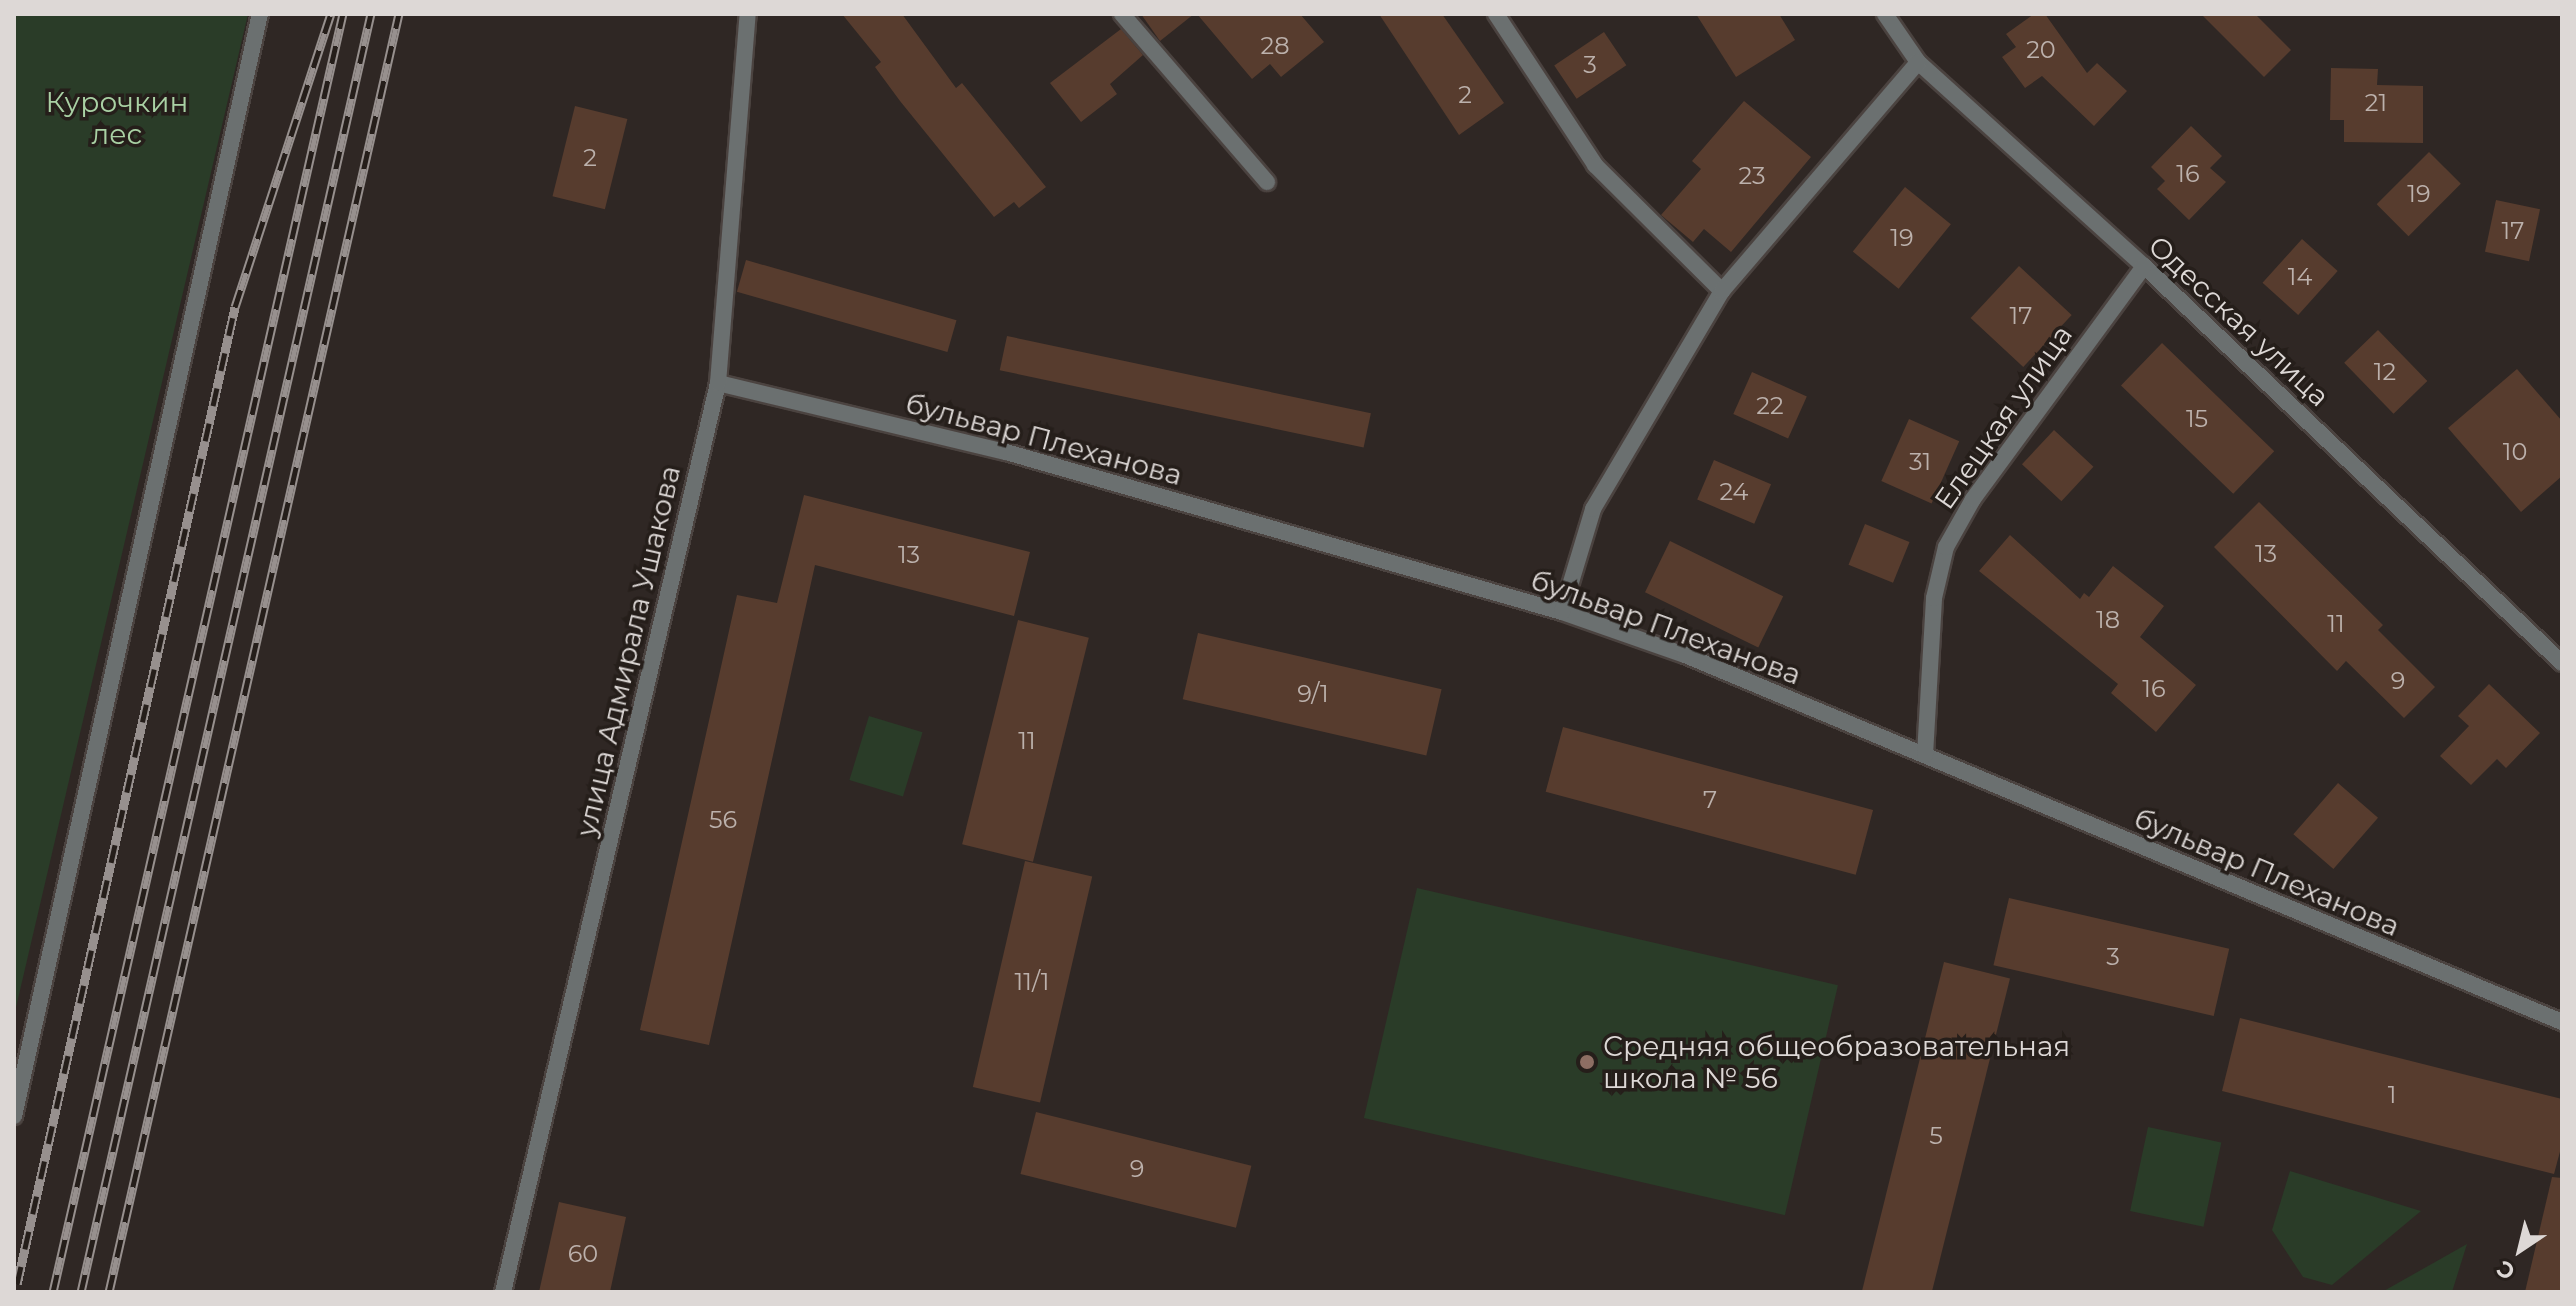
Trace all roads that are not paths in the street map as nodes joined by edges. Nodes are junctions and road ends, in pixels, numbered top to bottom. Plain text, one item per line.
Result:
1 (260, 14) edge
2 (748, 14) edge
3 (1122, 14) edge
4 (1496, 14) edge
5 (1885, 14) edge
6 (1918, 62) junction
7 (1267, 182) dead end
8 (2144, 266) junction
9 (1722, 291) junction
10 (718, 383) junction
11 (1562, 612) junction
12 (2562, 663) edge
13 (1925, 755) junction
14 (2562, 1022) edge
15 (14, 1116) edge
16 (503, 1292) edge

1 - 15 street
2 - 10 street, улица Адмирала Ушакова
3 - 7 street
4 - 9 street
5 - 6 street, Одесская улица
6 - 8 street, Одесская улица
6 - 9 street
8 - 12 street, Одесская улица
8 - 13 street, Елецкая улица
9 - 11 street
10 - 11 street, бульвар Плеханова
10 - 16 street, улица Адмирала Ушакова
11 - 13 street, бульвар Плеханова
13 - 14 street, бульвар Плеханова

